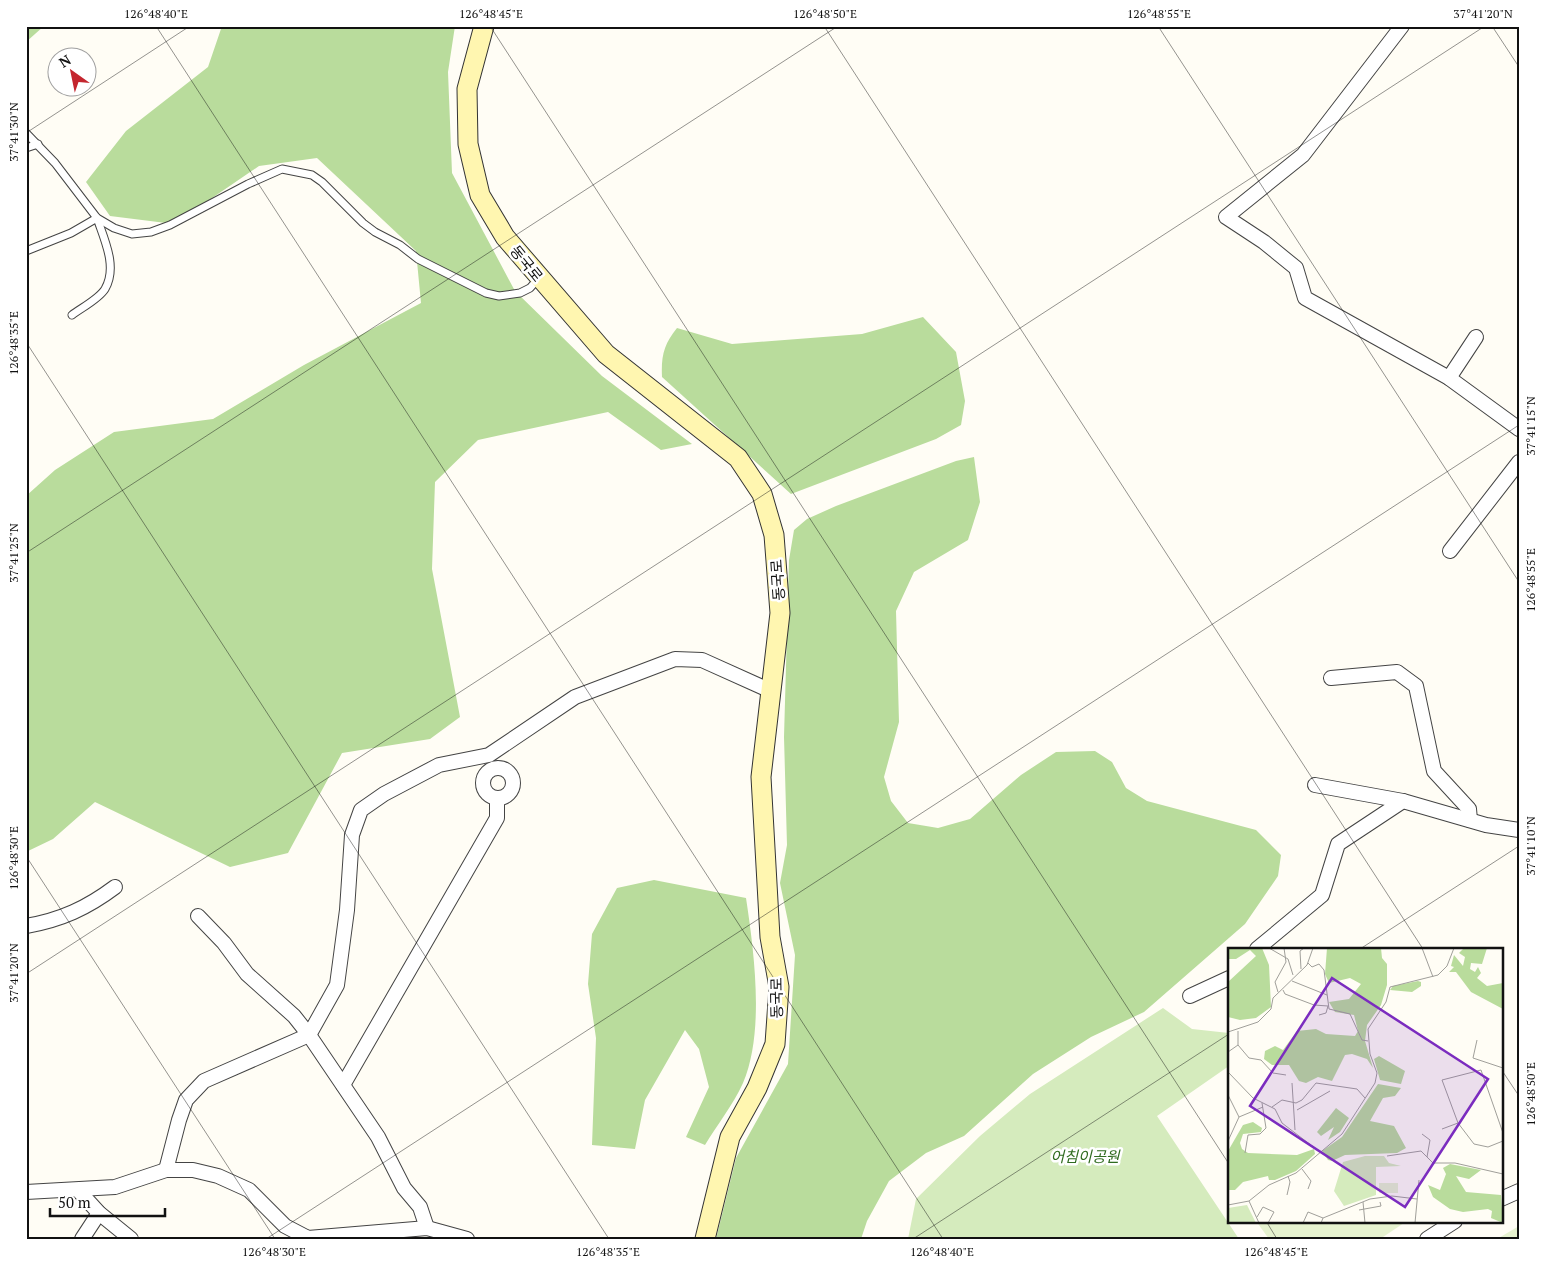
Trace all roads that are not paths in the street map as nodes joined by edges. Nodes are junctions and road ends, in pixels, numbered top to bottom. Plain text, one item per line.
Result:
1 (484, 26) edge
2 (1402, 26) edge
3 (26, 133) edge
4 (38, 144) junction
5 (26, 148) edge
6 (96, 218) junction
7 (26, 251) edge
8 (539, 278) junction
9 (72, 316) dead end
10 (1476, 337) dead end
11 (1449, 378) junction
12 (1519, 429) edge
13 (1519, 462) edge
14 (1450, 551) dead end
15 (1331, 678) dead end
16 (770, 690) junction
17 (491, 762) junction
18 (1315, 785) dead end
19 (497, 798) junction
20 (1403, 801) junction
21 (1470, 820) junction
22 (1519, 830) edge
23 (115, 887) dead end
24 (198, 916) dead end
25 (26, 926) edge
26 (1258, 948) edge
27 (1228, 978) edge
28 (1190, 996) dead end
29 (309, 1035) junction
30 (343, 1085) junction
31 (166, 1170) junction
32 (78, 1190) junction
33 (1519, 1191) edge
34 (26, 1192) edge
35 (1502, 1199) edge
36 (99, 1213) junction
37 (1453, 1222) edge
38 (427, 1228) junction
39 (308, 1238) edge
40 (82, 1239) edge
41 (132, 1239) edge
42 (467, 1239) edge
43 (705, 1239) edge
44 (1427, 1239) edge

1 - 8 street, 동국로
2 - 11 street
3 - 4 lane
4 - 5 lane
4 - 6 lane
6 - 7 lane
6 - 8 lane
6 - 9 lane
8 - 16 street, 동국로
10 - 11 street
11 - 12 street
13 - 14 street
15 - 21 street
16 - 17 street
16 - 43 street, 동국로
17 - 19 street
17 - 19 street
17 - 29 street
18 - 20 street
19 - 30 street
20 - 21 street
20 - 26 street
21 - 22 street
23 - 25 street
24 - 29 street
27 - 28 street
29 - 30 street
29 - 31 street
30 - 38 street
31 - 32 street
31 - 39 street
32 - 34 street
32 - 36 street
33 - 35 street
36 - 40 street
36 - 41 street
37 - 44 street
38 - 39 street
38 - 42 street

